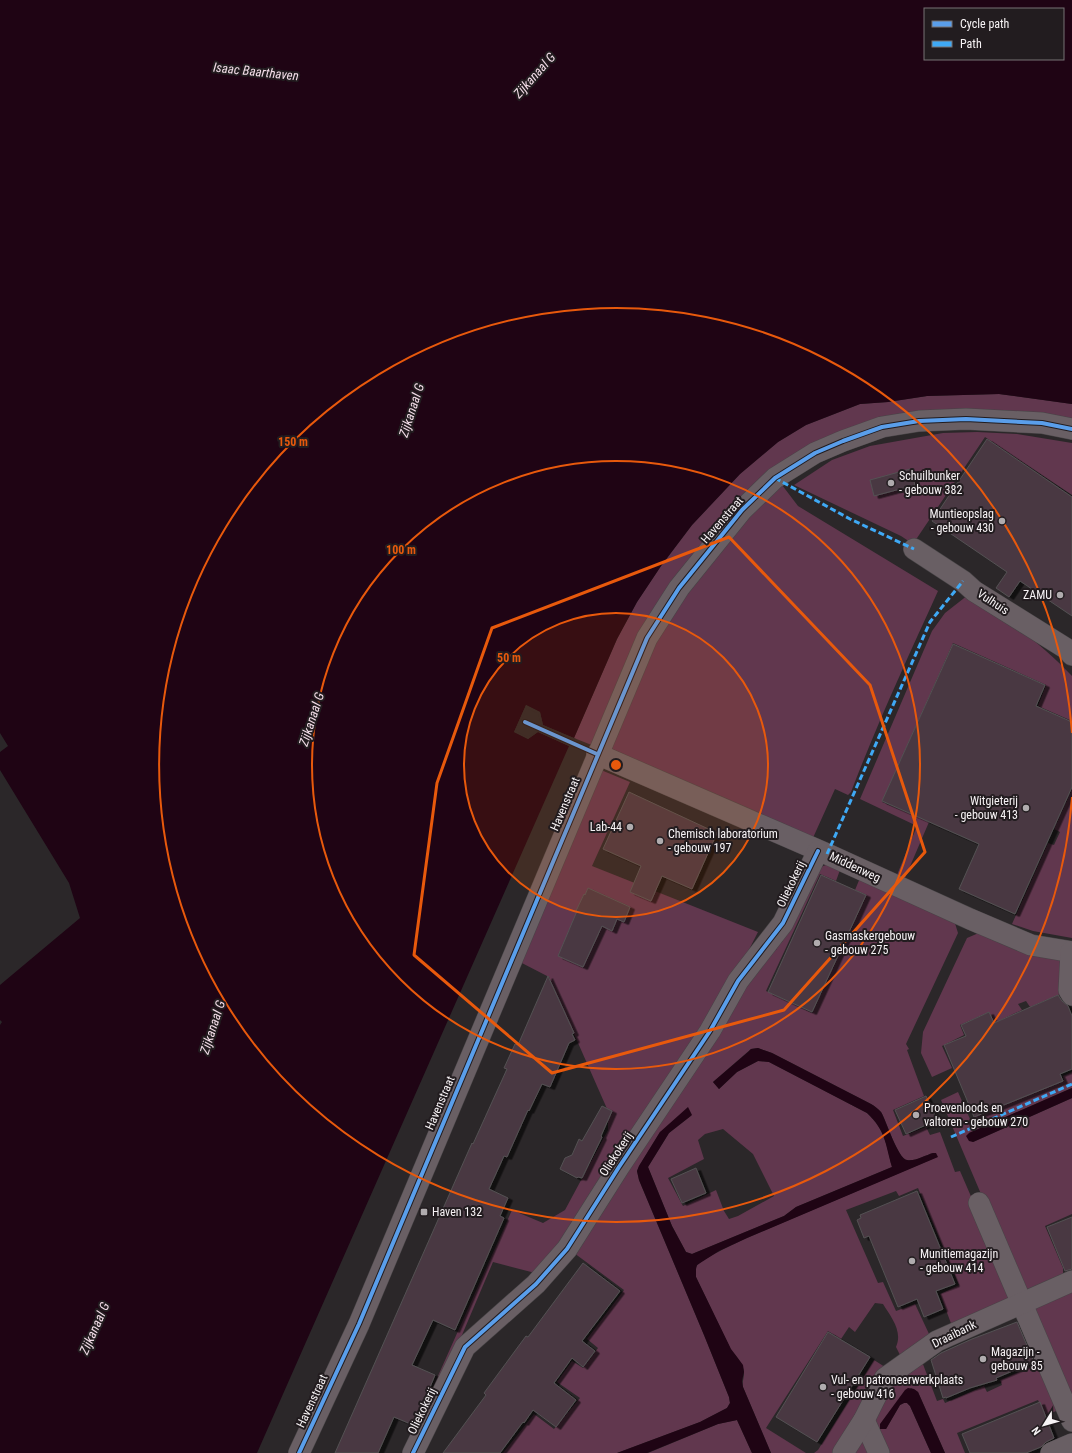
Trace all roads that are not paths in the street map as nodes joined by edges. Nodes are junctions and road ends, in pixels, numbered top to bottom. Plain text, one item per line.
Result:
1 (1072, 429) edge
2 (914, 549) dead end
3 (1072, 655) edge
4 (597, 754) junction
5 (818, 850) junction
6 (1071, 952) edge
7 (1072, 995) edge
8 (979, 1203) dead end
9 (1072, 1281) edge
10 (1021, 1304) junction
11 (864, 1420) junction
12 (1072, 1421) edge
13 (1072, 1444) edge
14 (300, 1453) edge
15 (413, 1453) edge
16 (843, 1453) edge
17 (879, 1453) edge
18 (1051, 1453) edge

1 - 4 street, Havenstraat
2 - 3 street, Vulhuis
4 - 5 street, Middenweg
4 - 14 street, Havenstraat
5 - 6 street, Middenweg
5 - 15 street, Oliekokerij
6 - 7 street
8 - 10 street
9 - 10 street, Draaibank
10 - 11 street, Draaibank
10 - 12 street
11 - 16 street, Draaibank
11 - 17 street
13 - 18 street

